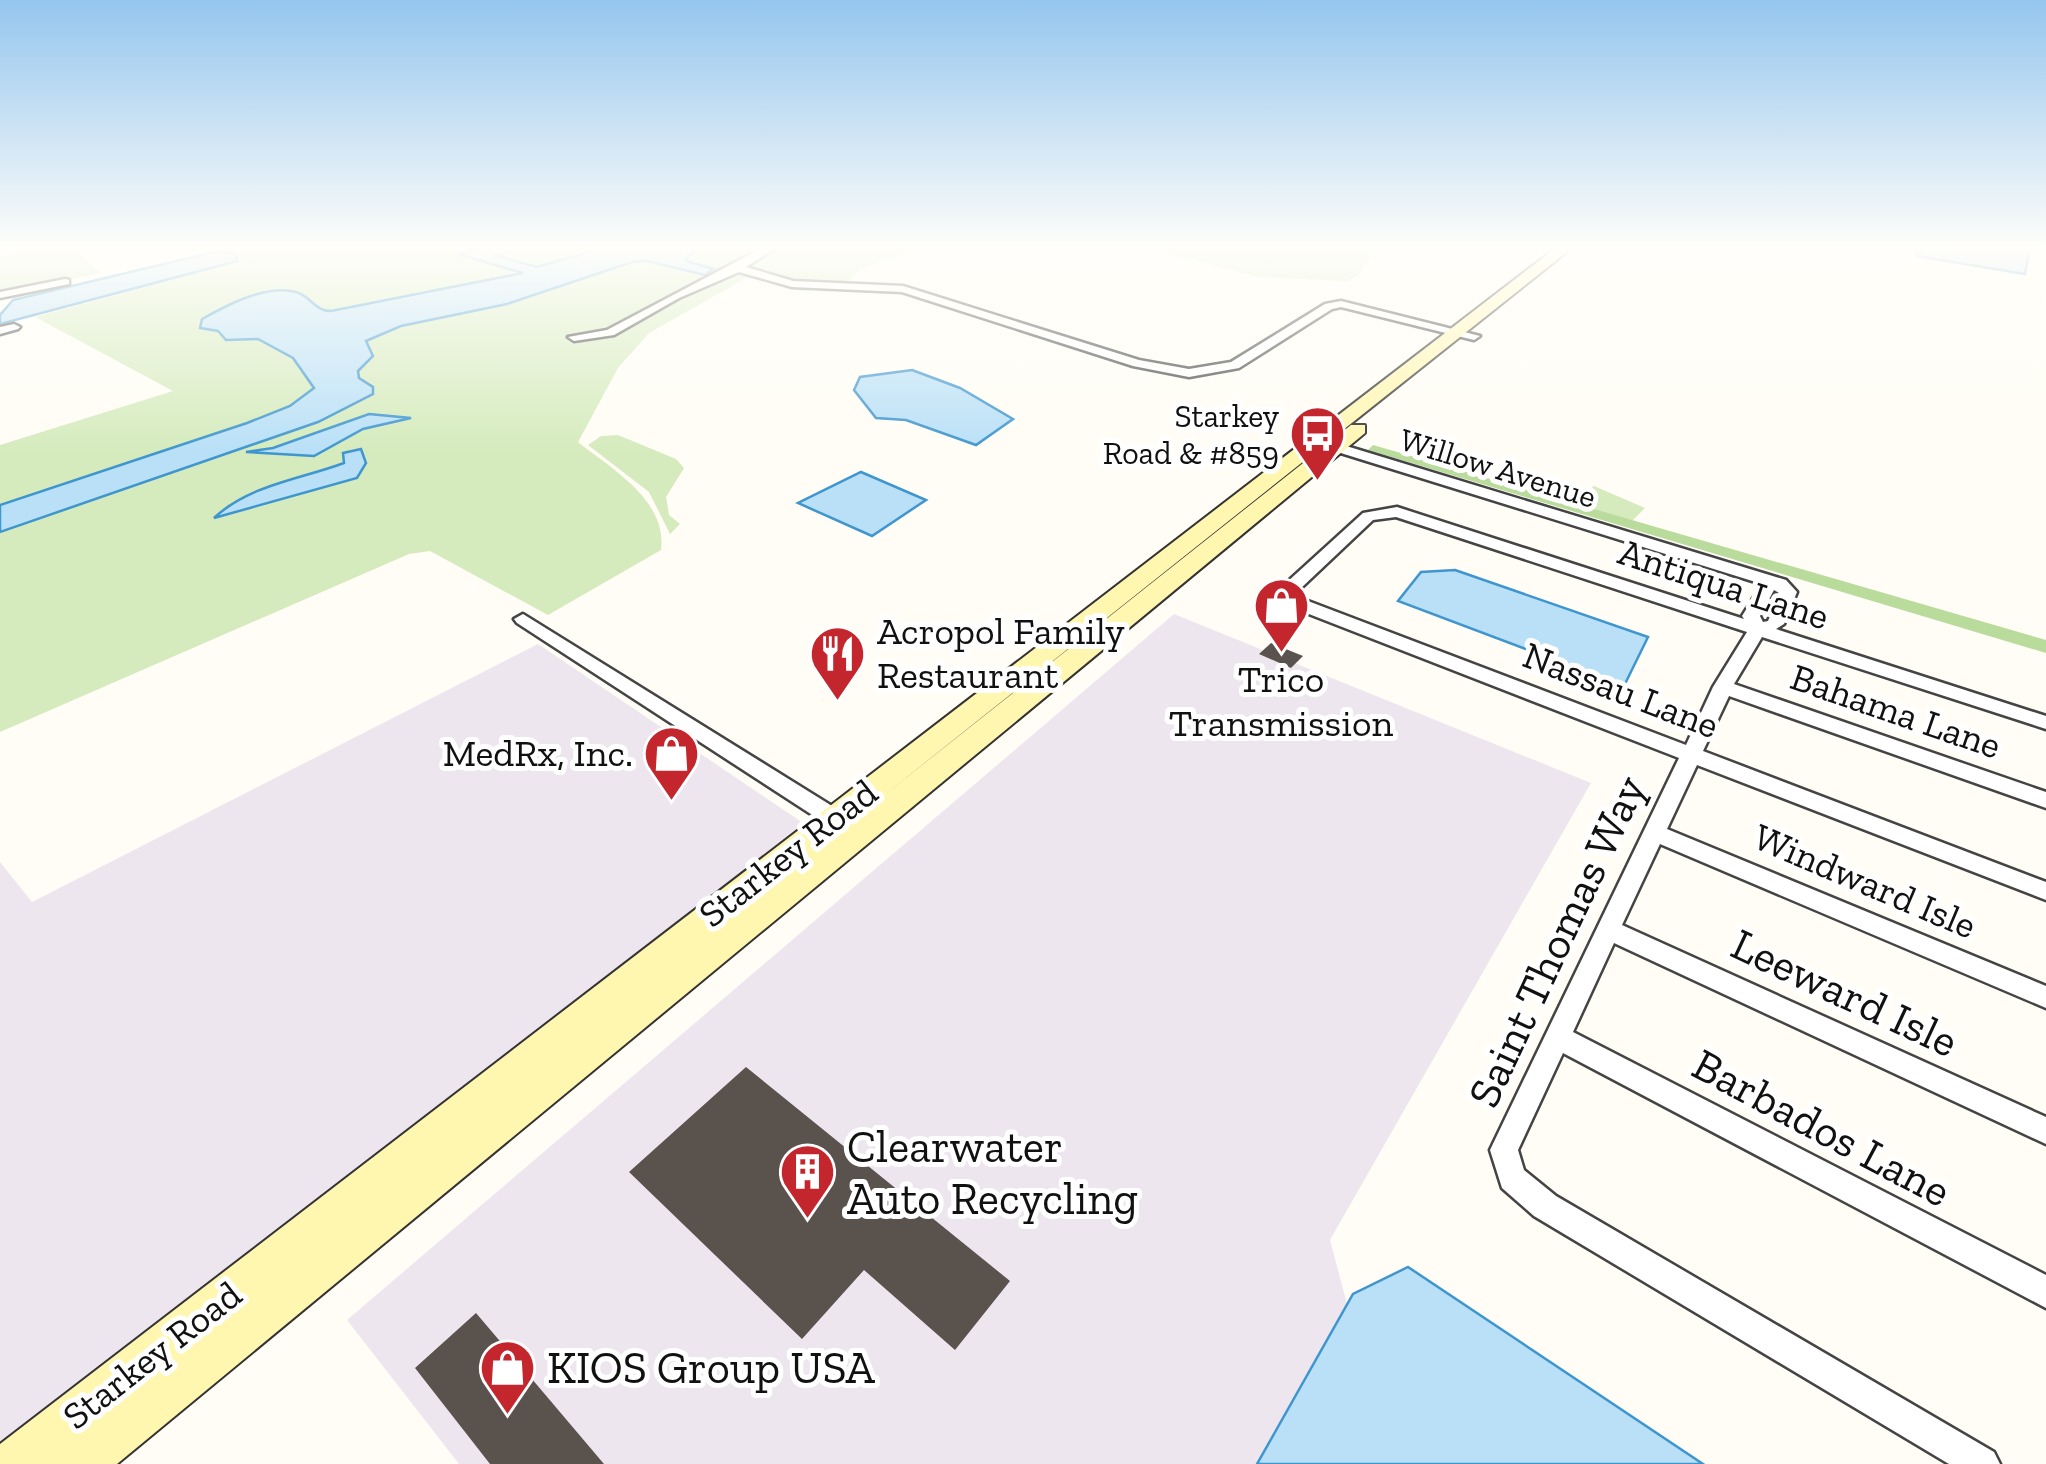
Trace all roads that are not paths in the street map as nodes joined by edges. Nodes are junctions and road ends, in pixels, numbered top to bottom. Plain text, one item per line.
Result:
1 (642, 315) edge
2 (987, 315) edge
3 (1314, 315) edge
4 (1390, 315) edge
5 (1487, 315) edge
6 (1491, 315) edge
7 (14, 327) dead end
8 (0, 331) edge
9 (1465, 334) junction
10 (574, 337) dead end
11 (1325, 443) junction
12 (1380, 512) joint
13 (1780, 584) joint
14 (523, 618) dead end
15 (1758, 629) junction
16 (1724, 687) junction
17 (2046, 724) edge
18 (1692, 754) junction
19 (2046, 800) edge
20 (846, 826) junction
21 (1655, 833) junction
22 (2046, 890) edge
23 (1608, 930) junction
24 (2046, 997) edge
25 (1558, 1037) junction
26 (2046, 1131) edge
27 (2046, 1292) edge
28 (14, 1464) edge
29 (79, 1464) edge
30 (1982, 1464) edge

1 - 10 street
2 - 3 street
4 - 9 street
5 - 9 main road, Starkey Road
6 - 9 main road, Starkey Road
7 - 8 street
9 - 11 main road, Starkey Road
11 - 13 street, Willow Avenue
11 - 20 main road, Starkey Road
12 - 15 street, Antiqua Lane
12 - 18 street, Nassau Lane
13 - 15 street, Saint Thomas Way
14 - 20 street
15 - 16 street, Saint Thomas Way
15 - 17 street, Antiqua Lane
16 - 18 street, Saint Thomas Way
16 - 19 street, Bahama Lane
18 - 21 street, Saint Thomas Way
18 - 22 street, Nassau Lane
20 - 28 main road, Starkey Road
20 - 29 main road, Starkey Road
21 - 23 street, Saint Thomas Way
21 - 24 street, Windward Isle
23 - 25 street, Saint Thomas Way
23 - 26 street, Leeward Isle
25 - 27 street, Barbados Lane
25 - 30 street, Saint Thomas Way

